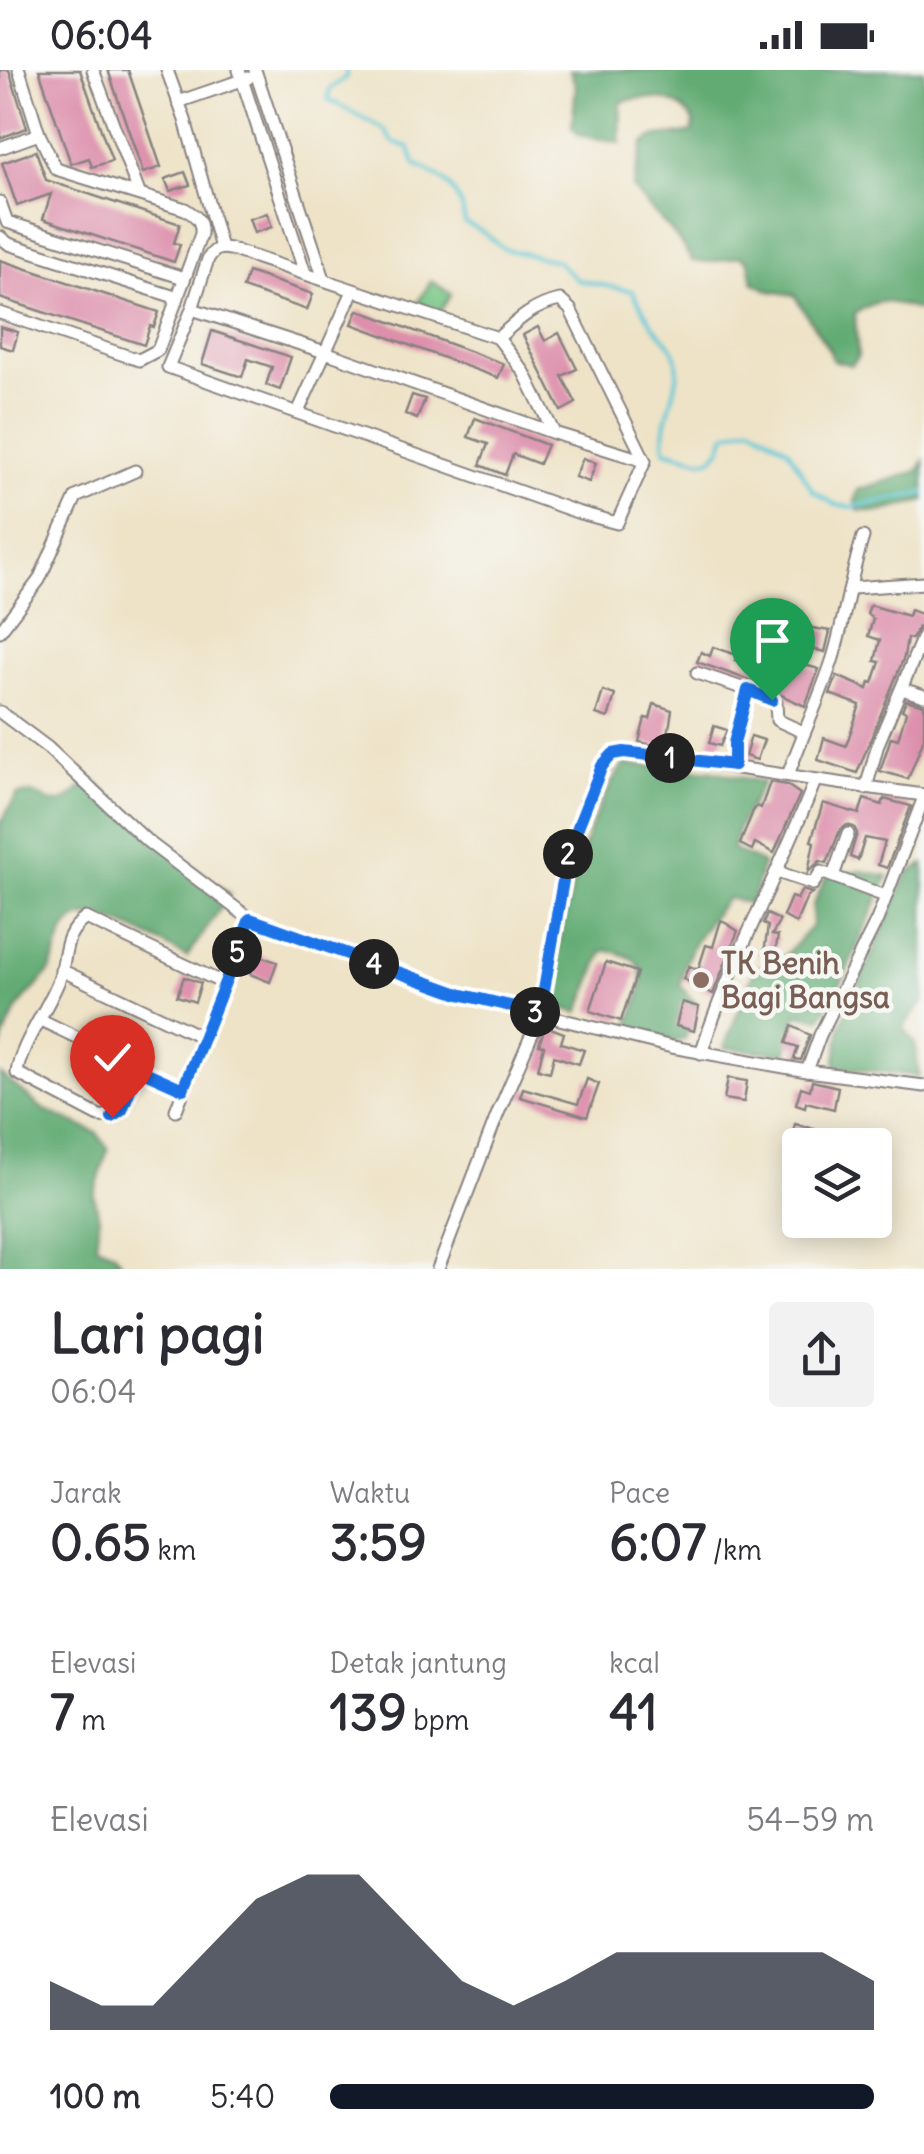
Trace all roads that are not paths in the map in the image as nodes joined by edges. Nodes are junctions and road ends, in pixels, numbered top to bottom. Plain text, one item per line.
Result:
1 (19, 70) edge
2 (94, 70) edge
3 (167, 70) edge
4 (256, 72) edge
5 (241, 75) edge
6 (178, 102) junction
7 (38, 134) junction
8 (0, 148) edge
9 (138, 193) junction
10 (0, 202) edge
11 (4, 223) edge
12 (0, 238) edge
13 (221, 248) junction
14 (306, 274) junction
15 (184, 278) junction
16 (324, 279) junction
17 (354, 291) junction
18 (178, 298) junction
19 (192, 310) junction
20 (0, 313) edge
21 (498, 338) junction
22 (328, 352) junction
23 (298, 412) junction
24 (554, 433) junction
25 (645, 461) junction
26 (135, 471) dead end
27 (864, 537) dead end
28 (924, 583) edge
29 (852, 588) junction
30 (0, 631) edge
31 (924, 634) edge
32 (697, 672) dead end
33 (902, 689) junction
34 (748, 690) junction
35 (924, 696) edge
36 (0, 712) edge
37 (803, 732) junction
38 (734, 765) junction
39 (788, 775) junction
40 (815, 780) junction
41 (866, 788) junction
42 (924, 796) edge
43 (848, 834) dead end
44 (777, 872) junction
45 (833, 876) junction
46 (885, 896) junction
47 (250, 919) junction
48 (62, 970) junction
49 (225, 984) junction
50 (540, 1013) junction
51 (41, 1020) junction
52 (204, 1038) junction
53 (701, 1053) junction
54 (138, 1069) junction
55 (807, 1071) junction
56 (924, 1086) edge
57 (183, 1089) junction
58 (176, 1110) dead end
59 (438, 1269) edge

1 - 7 street
2 - 9 street
3 - 6 street
4 - 5 street
4 - 16 street
5 - 6 street
5 - 14 street
6 - 13 street
7 - 8 street
7 - 9 street
9 - 15 street
10 - 11 street
11 - 15 street
12 - 18 street
13 - 14 street
13 - 19 street
14 - 16 street
15 - 18 street
16 - 17 street
17 - 21 street
17 - 22 street
18 - 20 street
19 - 22 street
19 - 23 street
21 - 24 street
21 - 25 street
22 - 23 street
22 - 24 street
23 - 25 street
24 - 25 street
26 - 30 street
27 - 29 street
28 - 29 street
29 - 37 street
31 - 33 street
32 - 34 street
33 - 35 street
33 - 41 street
34 - 37 street
34 - 38 street
36 - 47 street
37 - 39 street
38 - 39 street
38 - 50 street
39 - 40 street
40 - 41 street
40 - 44 street
41 - 42 street
42 - 46 street
43 - 45 street
44 - 45 street
44 - 53 street
45 - 46 street
46 - 55 street
47 - 49 street
47 - 50 street
48 - 49 street
48 - 51 street
48 - 52 street
49 - 52 street
50 - 53 street
50 - 59 street
51 - 54 street
51 - 54 street
52 - 57 street
53 - 55 street
54 - 57 street
55 - 56 street
57 - 58 street

